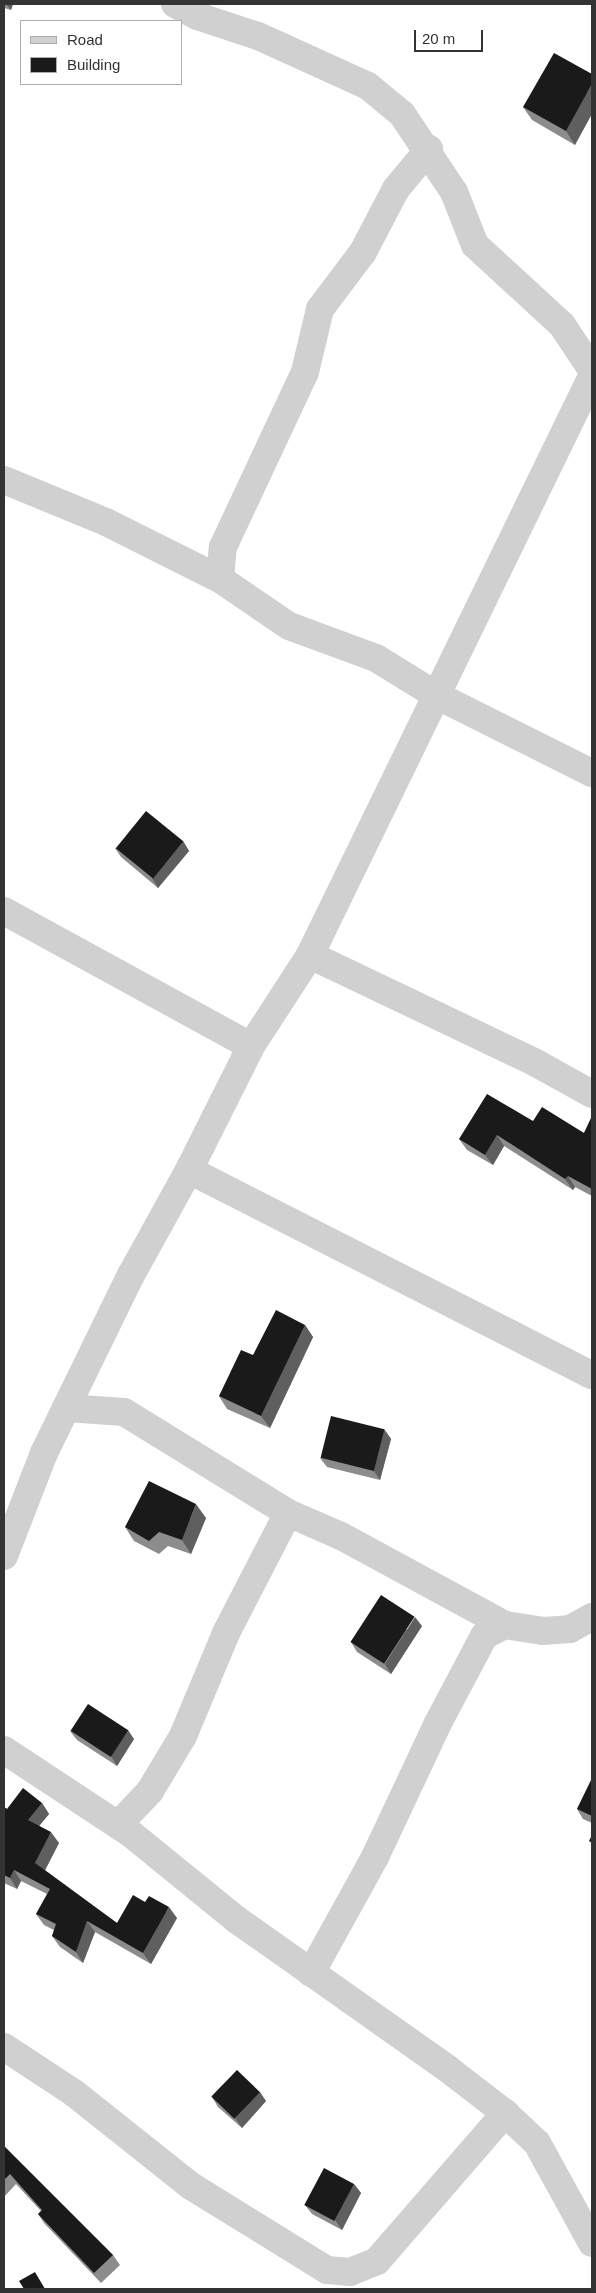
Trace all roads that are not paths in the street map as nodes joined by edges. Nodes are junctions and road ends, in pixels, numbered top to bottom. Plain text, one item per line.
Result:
1 (175, 4) edge
2 (429, 149) junction
3 (592, 370) edge
4 (592, 376) edge
5 (4, 480) edge
6 (220, 579) junction
7 (436, 695) junction
8 (592, 773) edge
9 (4, 911) edge
10 (310, 955) junction
11 (251, 1046) junction
12 (592, 1094) edge
13 (189, 1170) junction
14 (592, 1375) edge
15 (66, 1408) junction
16 (288, 1513) junction
17 (4, 1556) edge
18 (592, 1617) edge
19 (506, 1625) junction
20 (4, 1750) edge
21 (118, 1825) junction
22 (311, 1972) junction
23 (4, 2047) edge
24 (505, 2113) junction
25 (592, 2243) edge

1 - 2 street
2 - 3 street
2 - 6 street
4 - 7 street
5 - 6 street
6 - 7 street
7 - 8 street
7 - 10 street
9 - 11 street
10 - 11 street
10 - 12 street
11 - 13 street
13 - 14 street
13 - 15 street
15 - 16 street
15 - 17 street
16 - 19 street
16 - 21 street
18 - 19 street
19 - 22 street
20 - 21 street
21 - 22 street
22 - 24 street
23 - 24 street
24 - 25 street

